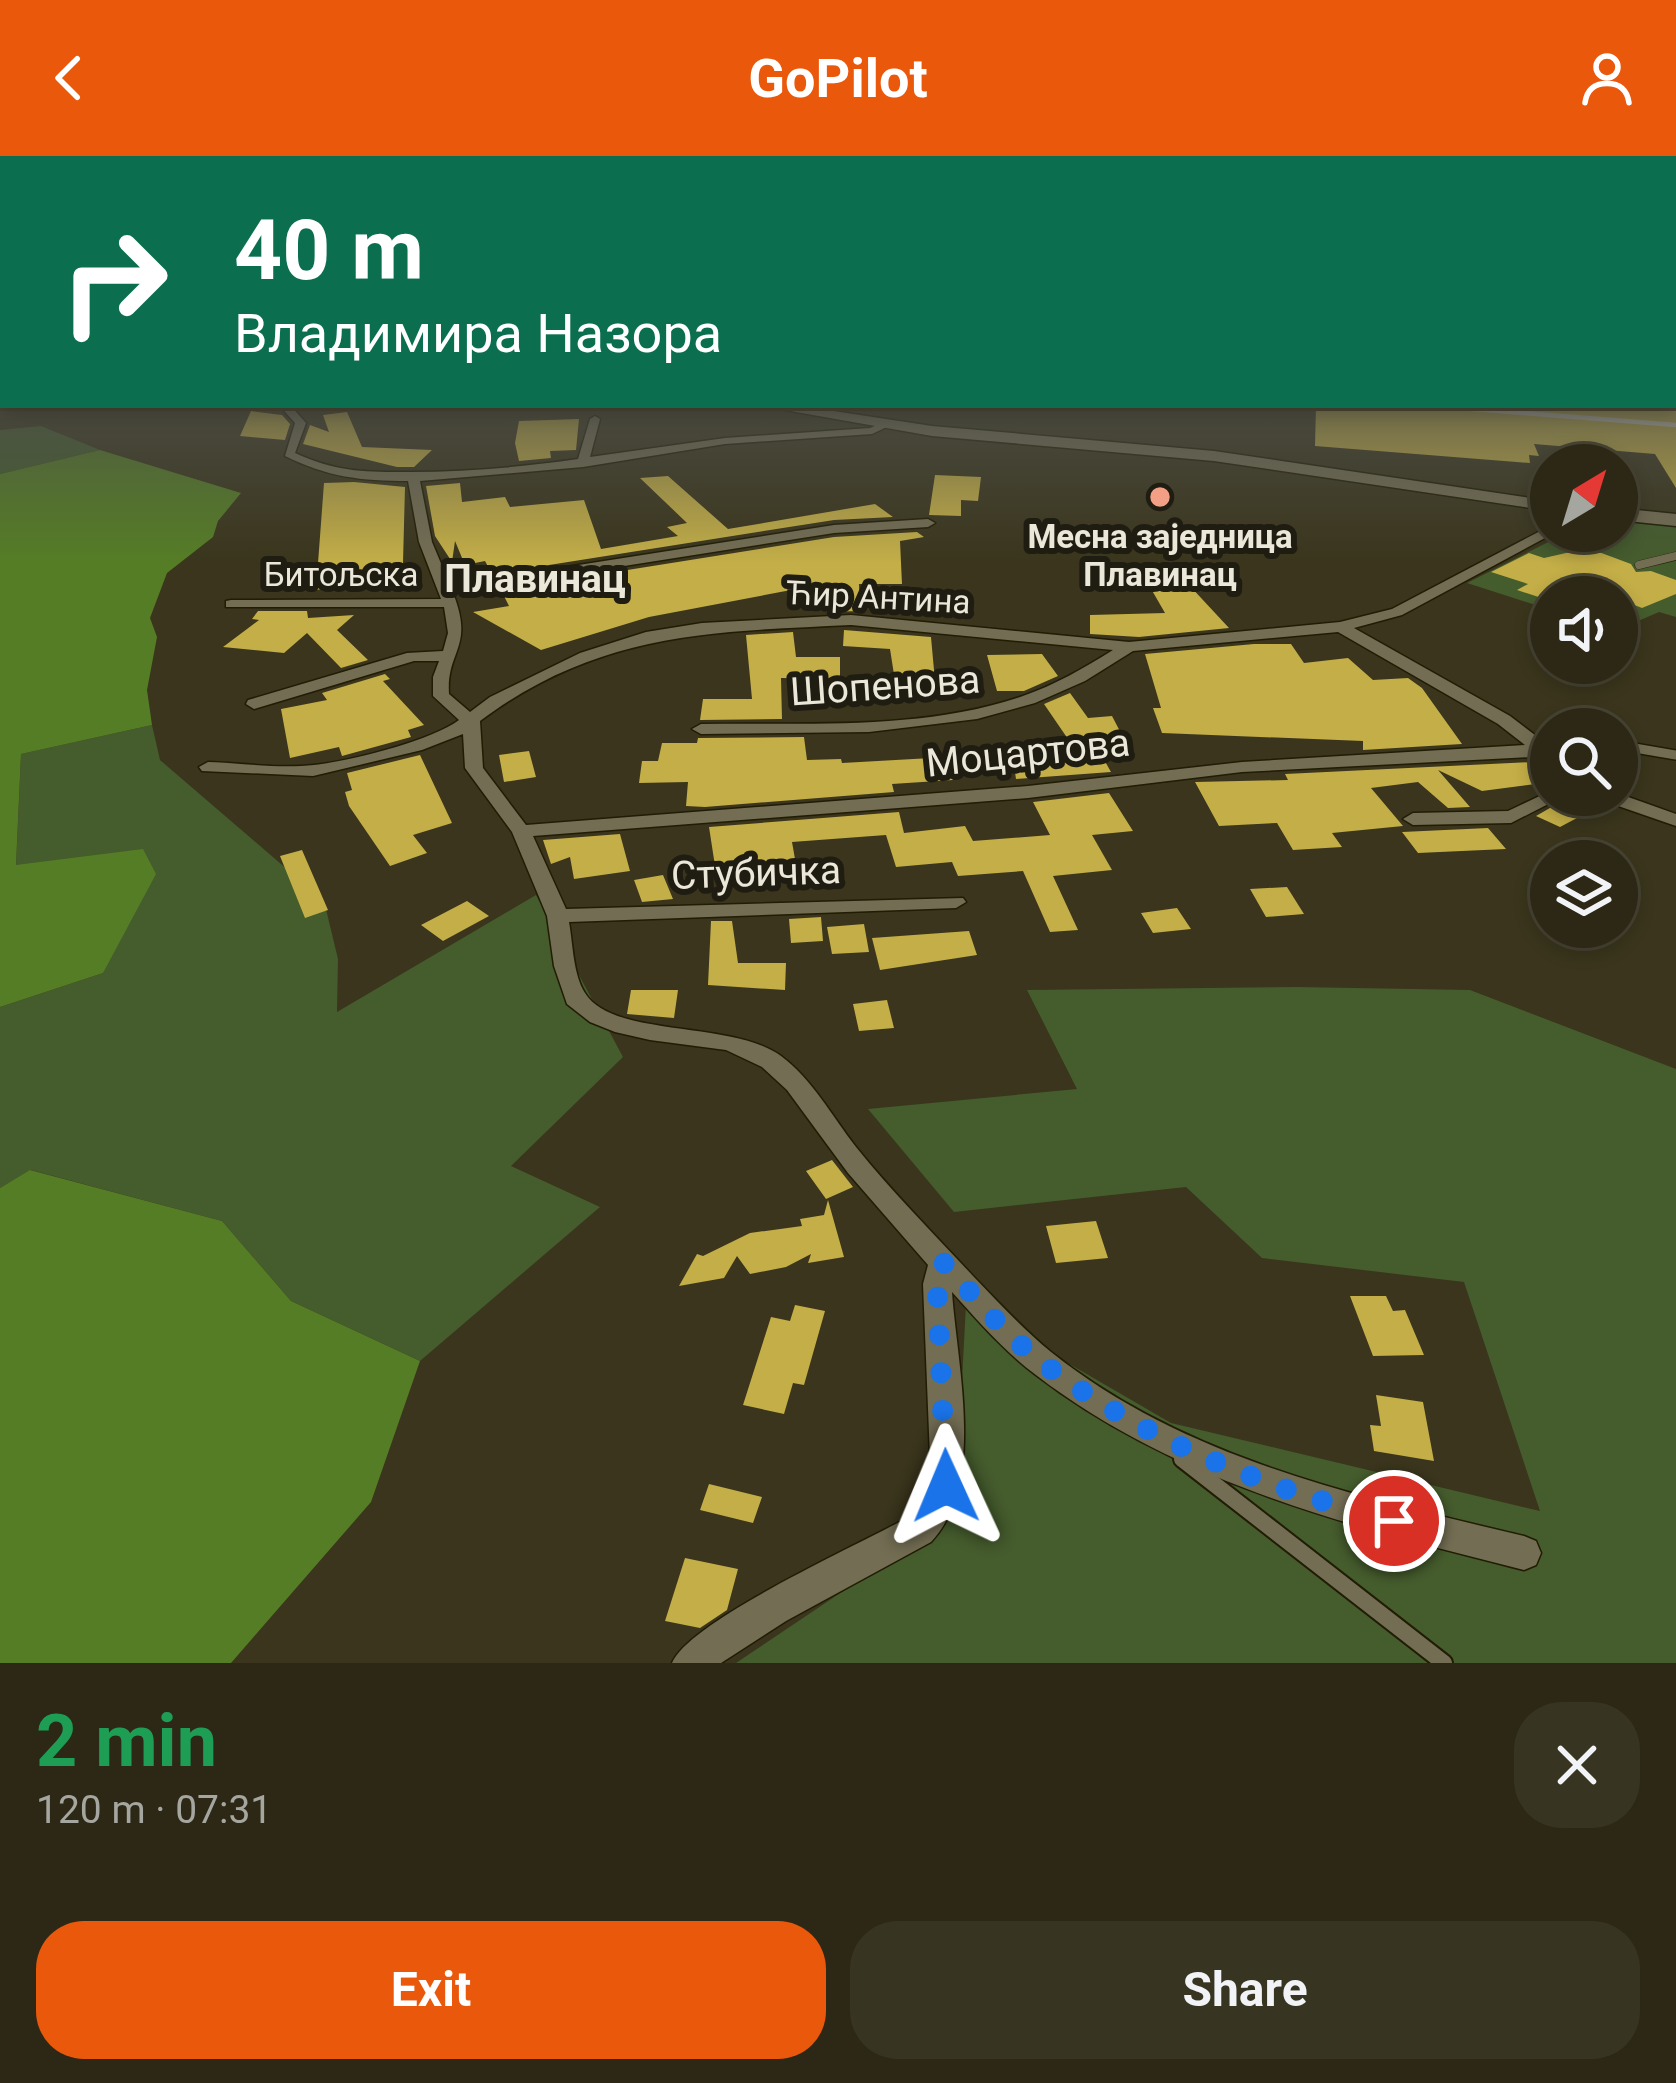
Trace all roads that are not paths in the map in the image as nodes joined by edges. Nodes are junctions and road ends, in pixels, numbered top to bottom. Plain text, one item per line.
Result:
1 (300, 422) edge
2 (595, 422) edge
3 (876, 422) edge
4 (887, 424) junction
5 (583, 463) junction
6 (413, 475) junction
7 (1530, 503) edge
8 (1638, 516) edge
9 (1676, 520) edge
10 (928, 523) dead end
11 (1530, 542) edge
12 (1676, 556) edge
13 (1639, 565) dead end
14 (448, 597) junction
15 (231, 604) dead end
16 (1341, 627) junction
17 (1129, 646) junction
18 (451, 656) junction
19 (254, 704) dead end
20 (471, 721) junction
21 (701, 729) dead end
22 (1530, 739) edge
23 (1530, 748) edge
24 (1638, 748) edge
25 (1676, 754) edge
26 (208, 767) dead end
27 (1638, 807) edge
28 (1530, 808) edge
29 (1413, 819) dead end
30 (1676, 820) edge
31 (521, 831) junction
32 (956, 902) dead end
33 (558, 916) junction
34 (943, 1262) junction
35 (1160, 1439) junction
36 (1524, 1553) dead end
37 (690, 1663) edge
38 (1444, 1663) edge

1 - 6 street
2 - 5 street
3 - 4 main road
4 - 5 street
4 - 7 main road
5 - 6 street
6 - 14 street
8 - 9 main road
10 - 14 street, Битољска
11 - 16 street, Ћир Антина
12 - 13 lane
14 - 15 street, Битољска
14 - 18 street
16 - 17 street, Ћир Антина
16 - 22 street
17 - 20 street, Ћир Антина
17 - 21 street, Шопенова
18 - 19 street
18 - 20 street
20 - 26 street, Ћир Антина
20 - 31 street
23 - 31 street, Моцартова
24 - 25 lane
27 - 30 street
28 - 29 street
31 - 33 street
32 - 33 street, Стубичка
33 - 34 street
34 - 35 street
34 - 37 street
35 - 36 street
35 - 38 lane

